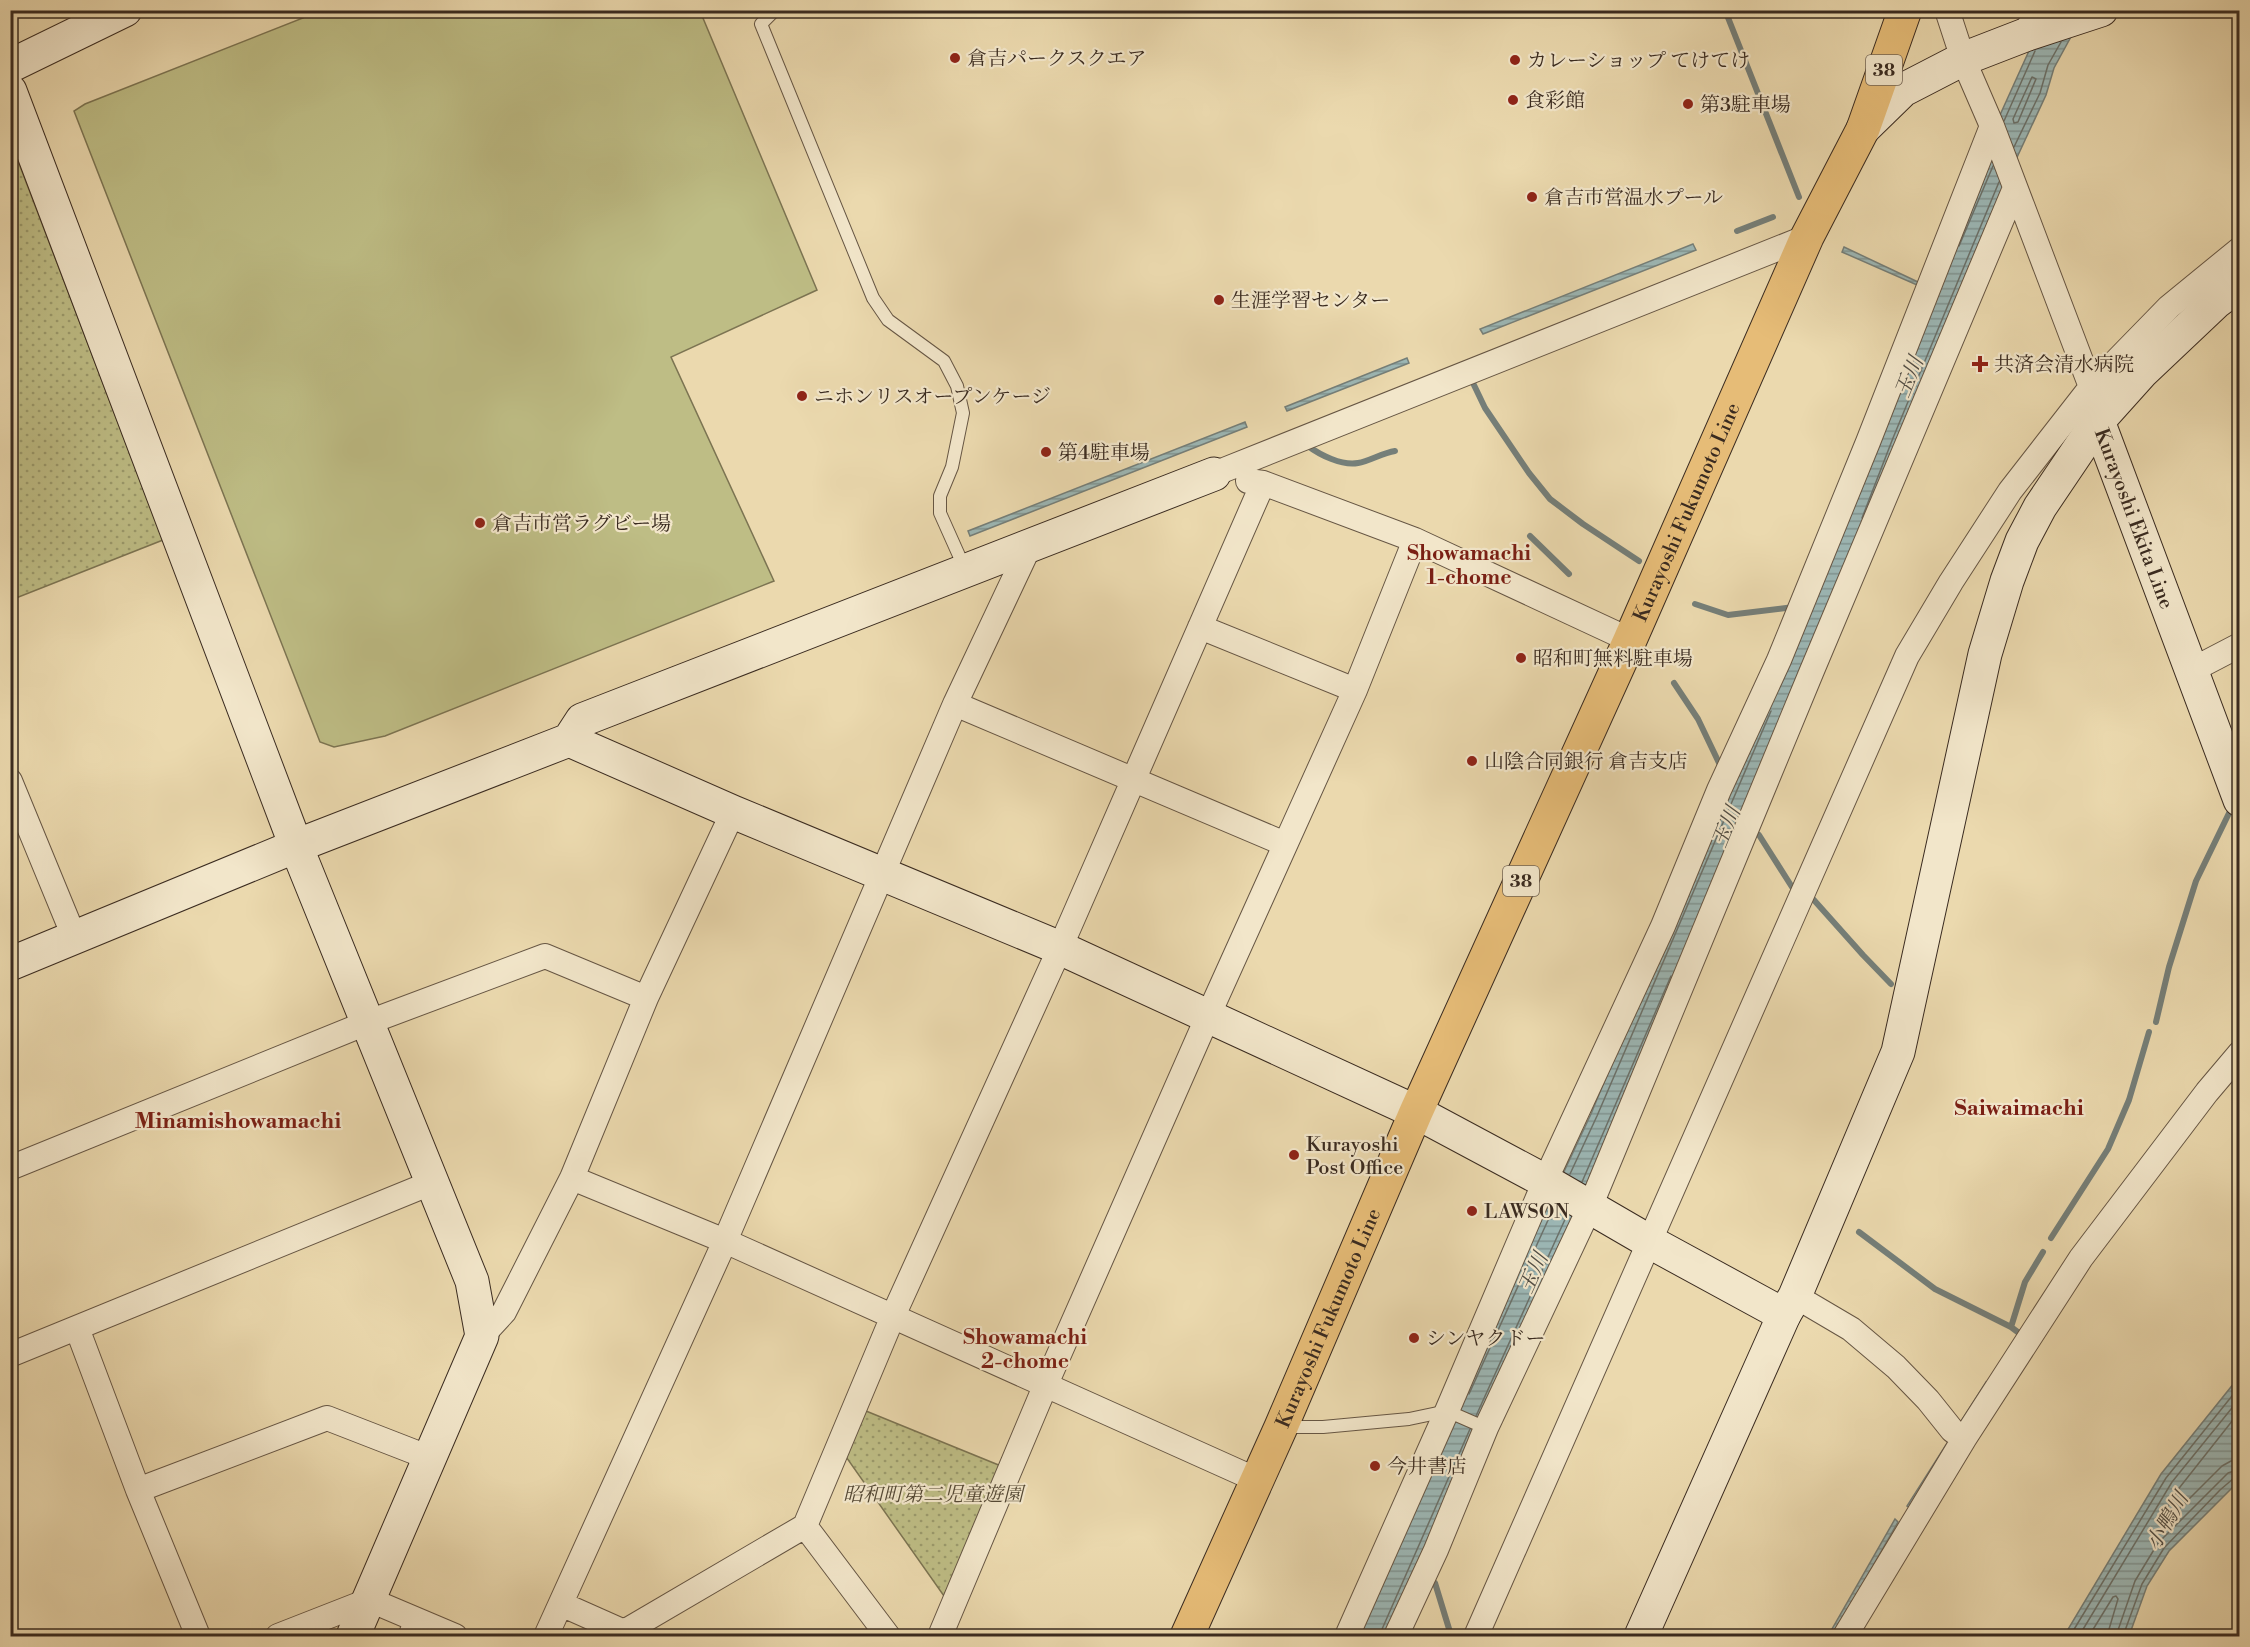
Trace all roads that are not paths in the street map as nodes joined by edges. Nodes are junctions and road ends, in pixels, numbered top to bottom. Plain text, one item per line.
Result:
1 (125, 10) edge
2 (775, 10) edge
3 (1905, 10) edge
4 (1947, 10) edge
5 (2097, 12) edge
6 (2031, 26) edge
7 (1963, 59) junction
8 (10, 66) edge
9 (10, 91) edge
10 (1992, 127) junction
11 (1863, 129) junction
12 (2014, 184) junction
13 (1807, 237) junction
14 (2240, 249) edge
15 (2240, 284) edge
16 (2091, 387) junction
17 (2098, 422) junction
18 (1214, 474) junction
19 (1263, 483) junction
20 (1415, 540) junction
21 (1030, 545) junction
22 (966, 570) junction
23 (1200, 627) junction
24 (1630, 639) junction
25 (2240, 645) edge
26 (2192, 670) junction
27 (1355, 690) junction
28 (955, 704) junction
29 (569, 740) junction
30 (1134, 780) junction
31 (10, 781) edge
32 (2239, 795) edge
33 (733, 812) junction
34 (1285, 844) junction
35 (296, 846) junction
36 (883, 875) junction
37 (75, 939) junction
38 (1060, 948) junction
39 (10, 964) edge
40 (646, 998) junction
41 (1208, 1016) junction
42 (369, 1022) junction
43 (2240, 1053) edge
44 (1416, 1112) junction
45 (10, 1168) edge
46 (572, 1178) junction
47 (1545, 1180) junction
48 (431, 1183) junction
49 (1590, 1207) junction
50 (725, 1241) junction
51 (1650, 1242) junction
52 (1790, 1306) junction
53 (894, 1316) junction
54 (77, 1328) junction
55 (482, 1336) junction
56 (10, 1355) edge
57 (1046, 1384) junction
58 (1447, 1411) junction
59 (1281, 1427) junction
60 (1486, 1428) junction
61 (1964, 1439) junction
62 (430, 1458) junction
63 (1257, 1480) junction
64 (138, 1490) junction
65 (804, 1526) junction
66 (370, 1600) junction
67 (561, 1604) junction
68 (408, 1627) edge
69 (198, 1636) edge
70 (278, 1636) edge
71 (353, 1636) edge
72 (455, 1636) edge
73 (546, 1636) edge
74 (888, 1636) edge
75 (940, 1636) edge
76 (1187, 1636) edge
77 (1347, 1636) edge
78 (1396, 1636) edge
79 (1476, 1636) edge
80 (1641, 1636) edge
81 (1845, 1636) edge

1 - 8 street
2 - 22 lane
3 - 11 main road, Kurayoshi Fukumoto Line / 38
4 - 7 street
5 - 6 street
6 - 7 street
7 - 10 street
7 - 11 street
9 - 35 street
10 - 12 street
10 - 47 street
11 - 13 main road, Kurayoshi Fukumoto Line / 38
12 - 16 street
12 - 49 street
13 - 18 street
13 - 24 main road, Kurayoshi Fukumoto Line / 38
14 - 16 street
15 - 17 street, Kurayoshi Ekita Line
16 - 17 street
16 - 51 street
17 - 26 street, Kurayoshi Ekita Line
17 - 52 street
18 - 19 street
18 - 21 street
19 - 20 street
19 - 23 street
20 - 24 street
20 - 27 street
21 - 22 street
21 - 28 street
22 - 29 street
23 - 27 street
23 - 30 street
24 - 44 main road, Kurayoshi Fukumoto Line / 38
25 - 26 street
26 - 32 street, Kurayoshi Ekita Line
27 - 34 street
28 - 30 street
28 - 36 street
29 - 33 street
29 - 35 street
30 - 34 street
30 - 38 street
31 - 37 street
33 - 36 street
33 - 40 street
34 - 41 street
35 - 37 street
35 - 42 street
36 - 38 street
36 - 50 street
37 - 39 street
38 - 41 street
38 - 53 street
40 - 42 street
40 - 46 street
41 - 44 street
41 - 57 street
42 - 45 street
42 - 48 street
43 - 61 street
44 - 47 street
44 - 59 main road, Kurayoshi Fukumoto Line / 38
46 - 50 street
46 - 55 street
47 - 49 street
47 - 58 street
48 - 54 street
48 - 55 street
49 - 51 street
49 - 60 street
50 - 53 street
50 - 67 street
51 - 52 street
51 - 79 street
52 - 61 street
52 - 80 street
53 - 57 street
53 - 65 street
54 - 56 street
54 - 64 street
55 - 62 street
57 - 63 street
57 - 75 street
58 - 59 lane
58 - 60 lane
58 - 77 street
59 - 63 main road, Kurayoshi Fukumoto Line / 38
60 - 78 street
61 - 81 street
62 - 64 street
62 - 66 street
63 - 76 main road, Kurayoshi Fukumoto Line / 38
64 - 69 street
65 - 67 street
65 - 74 street
66 - 68 street
66 - 70 street
66 - 71 street
67 - 73 street
68 - 72 street

